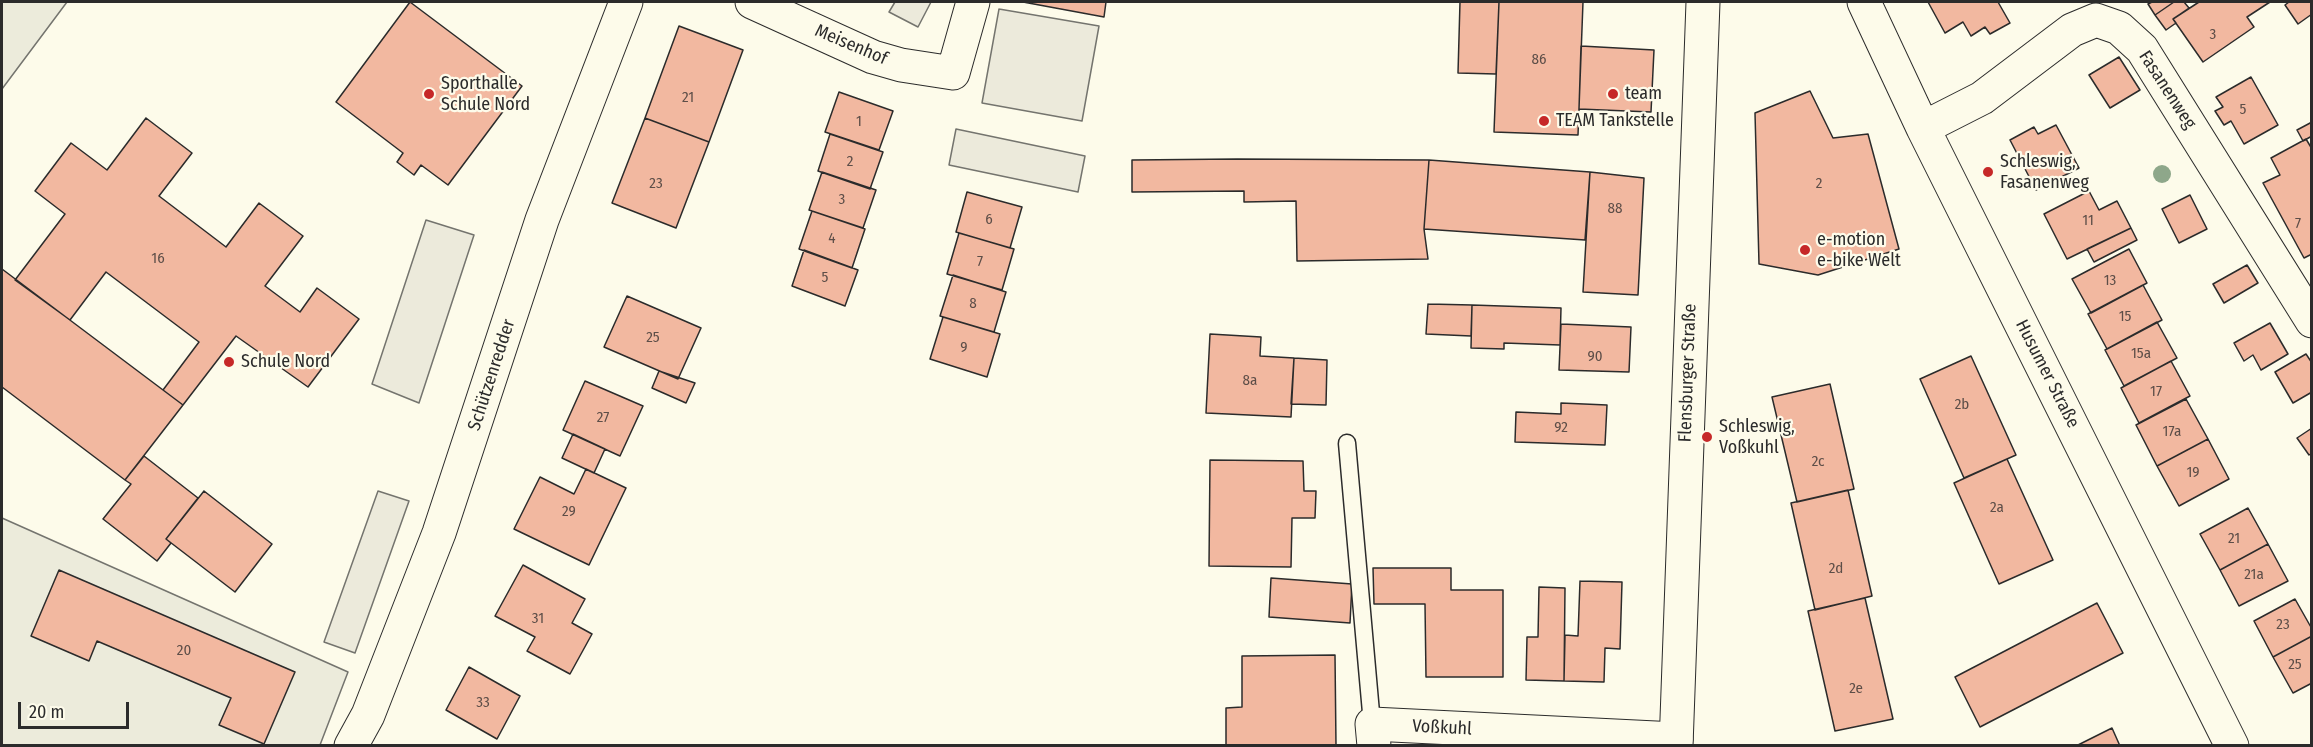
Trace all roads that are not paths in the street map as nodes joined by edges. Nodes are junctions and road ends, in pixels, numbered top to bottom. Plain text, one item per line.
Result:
1 (626, 2) edge
2 (752, 2) edge
3 (973, 2) edge
4 (1703, 2) edge
5 (1864, 2) edge
6 (1923, 128) junction
7 (2312, 321) edge
8 (1347, 443) dead end
9 (1373, 735) edge
10 (1676, 742) edge
11 (351, 746) edge
12 (2232, 746) edge

1 - 11 street, Schützenredder
2 - 3 street, Meisenhof
4 - 10 street, Flensburger Straße
5 - 6 street, Husumer Straße
6 - 7 street, Fasanenweg
6 - 12 street, Husumer Straße
8 - 9 lane
9 - 10 street, Voßkuhl

